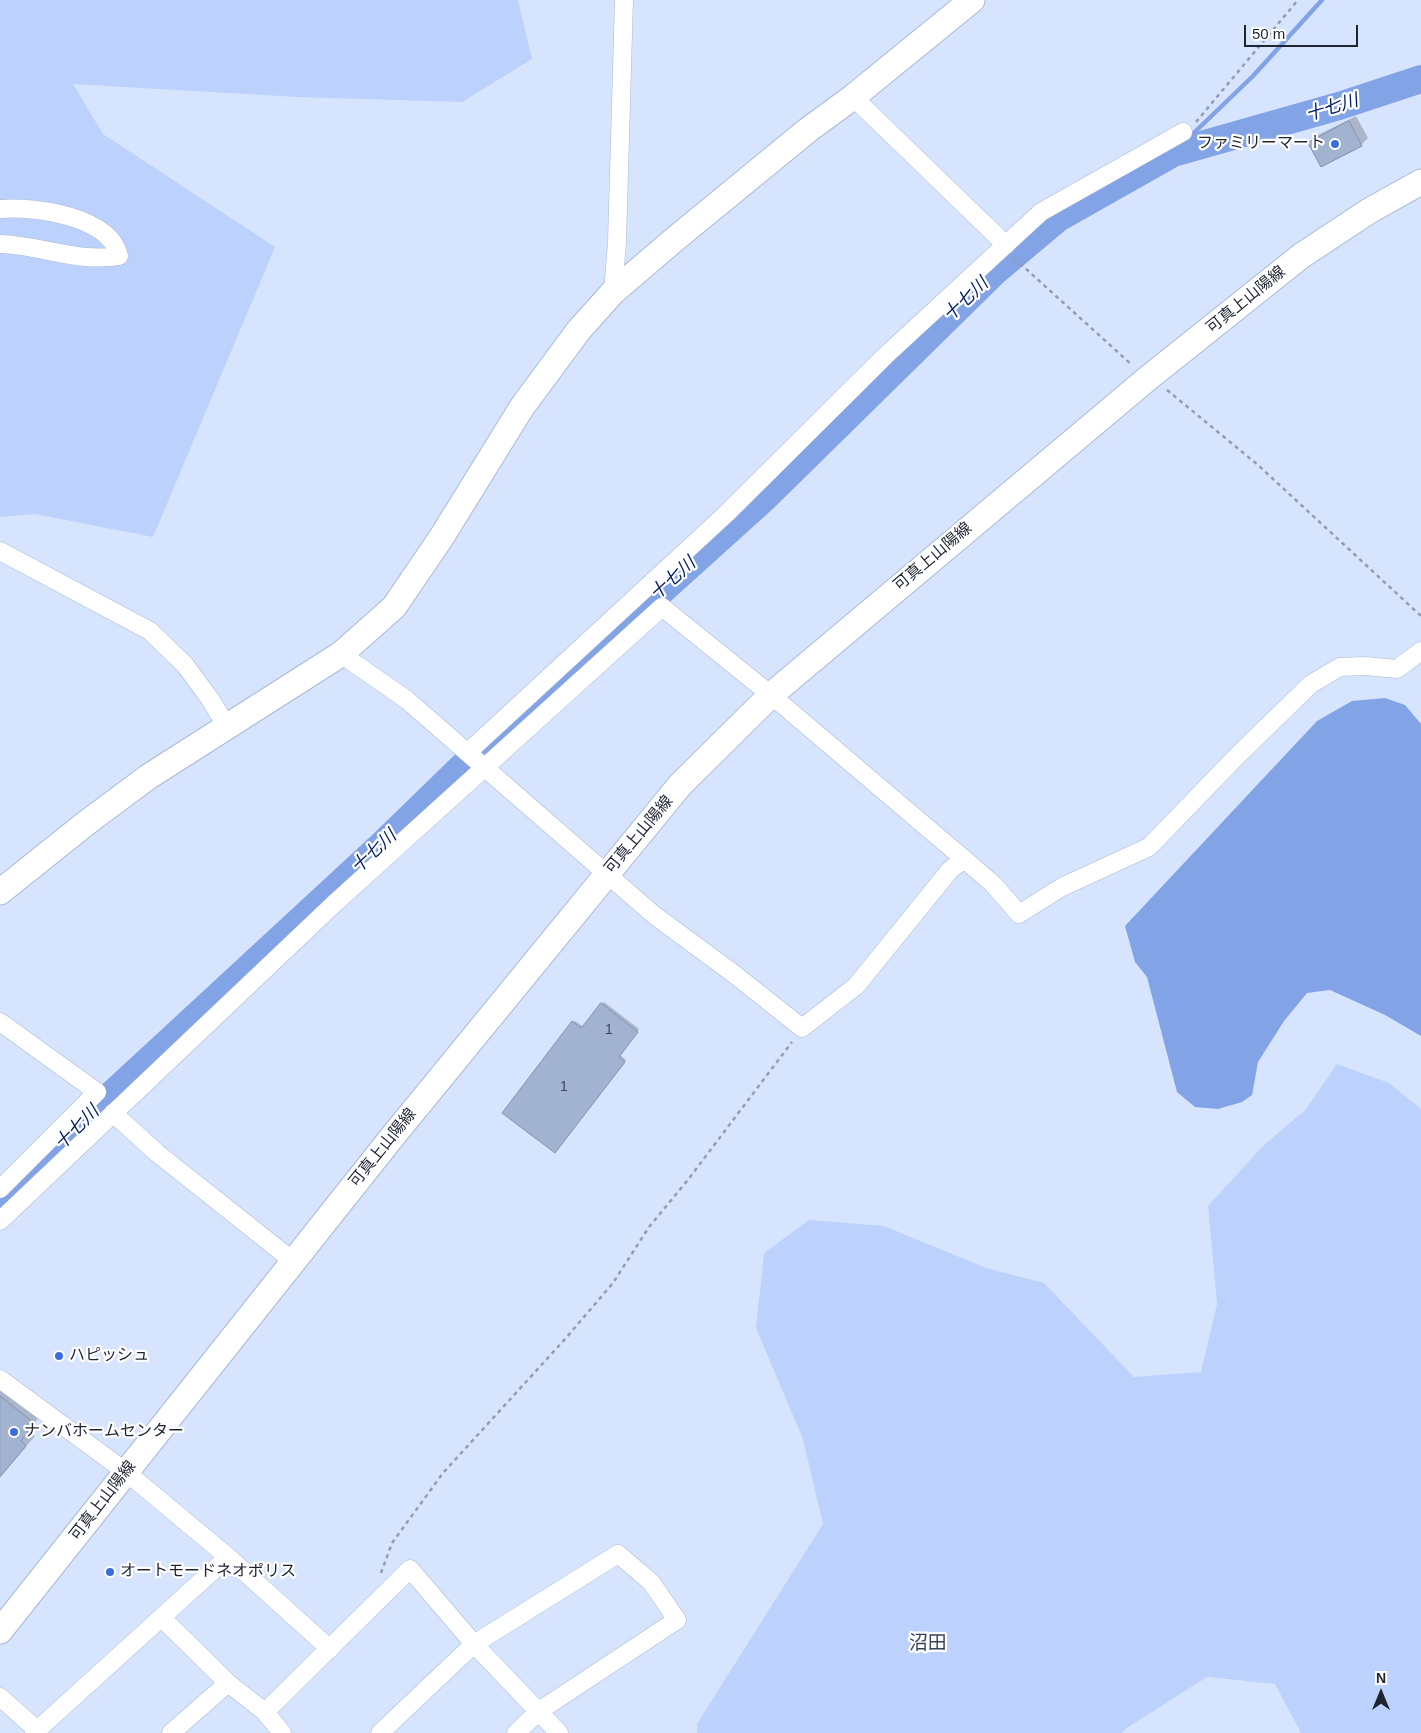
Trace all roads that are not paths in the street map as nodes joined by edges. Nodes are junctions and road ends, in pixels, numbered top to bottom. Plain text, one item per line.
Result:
1 (624, 0) edge
2 (972, 0) edge
3 (853, 97) junction
4 (1184, 132) road end
5 (1421, 182) edge
6 (0, 209) edge
7 (0, 244) edge
8 (1011, 252) junction
9 (613, 292) junction
10 (0, 551) edge
11 (1421, 651) edge
12 (341, 654) junction
13 (771, 695) junction
14 (227, 727) junction
15 (468, 752) junction
16 (484, 768) junction
17 (964, 859) junction
18 (606, 874) junction
19 (0, 892) edge
20 (0, 1022) edge
21 (113, 1113) junction
22 (0, 1189) edge
23 (0, 1221) edge
24 (293, 1262) junction
25 (0, 1379) edge
26 (126, 1472) junction
27 (228, 1557) junction
28 (162, 1618) junction
29 (0, 1631) edge
30 (474, 1644) junction
31 (330, 1649) junction
32 (228, 1683) junction
33 (0, 1697) edge
34 (539, 1711) junction
35 (265, 1712) junction
36 (35, 1732) edge
37 (383, 1732) edge
38 (171, 1733) edge
39 (282, 1733) edge
40 (516, 1733) edge
41 (559, 1733) edge

1 - 9 street
2 - 3 main road
3 - 8 street
3 - 9 main road
4 - 8 street
5 - 13 main road, 可真上山陽線
6 - 7 street
8 - 15 street
9 - 12 main road
10 - 14 street
11 - 17 street
12 - 14 main road
12 - 15 street
13 - 16 street
13 - 17 street
13 - 18 main road, 可真上山陽線
14 - 19 main road
15 - 16 street
16 - 18 street
16 - 21 street
17 - 18 street
18 - 24 main road, 可真上山陽線
20 - 22 street
21 - 23 street
21 - 24 street
24 - 26 main road, 可真上山陽線
25 - 26 street
26 - 27 street
26 - 29 main road, 可真上山陽線
27 - 28 street
27 - 31 street
28 - 32 street
28 - 36 street
30 - 31 street
30 - 34 street
30 - 34 street
30 - 37 street
31 - 35 street
32 - 35 street
32 - 38 street
33 - 36 street
34 - 40 street
34 - 41 street
35 - 39 street

